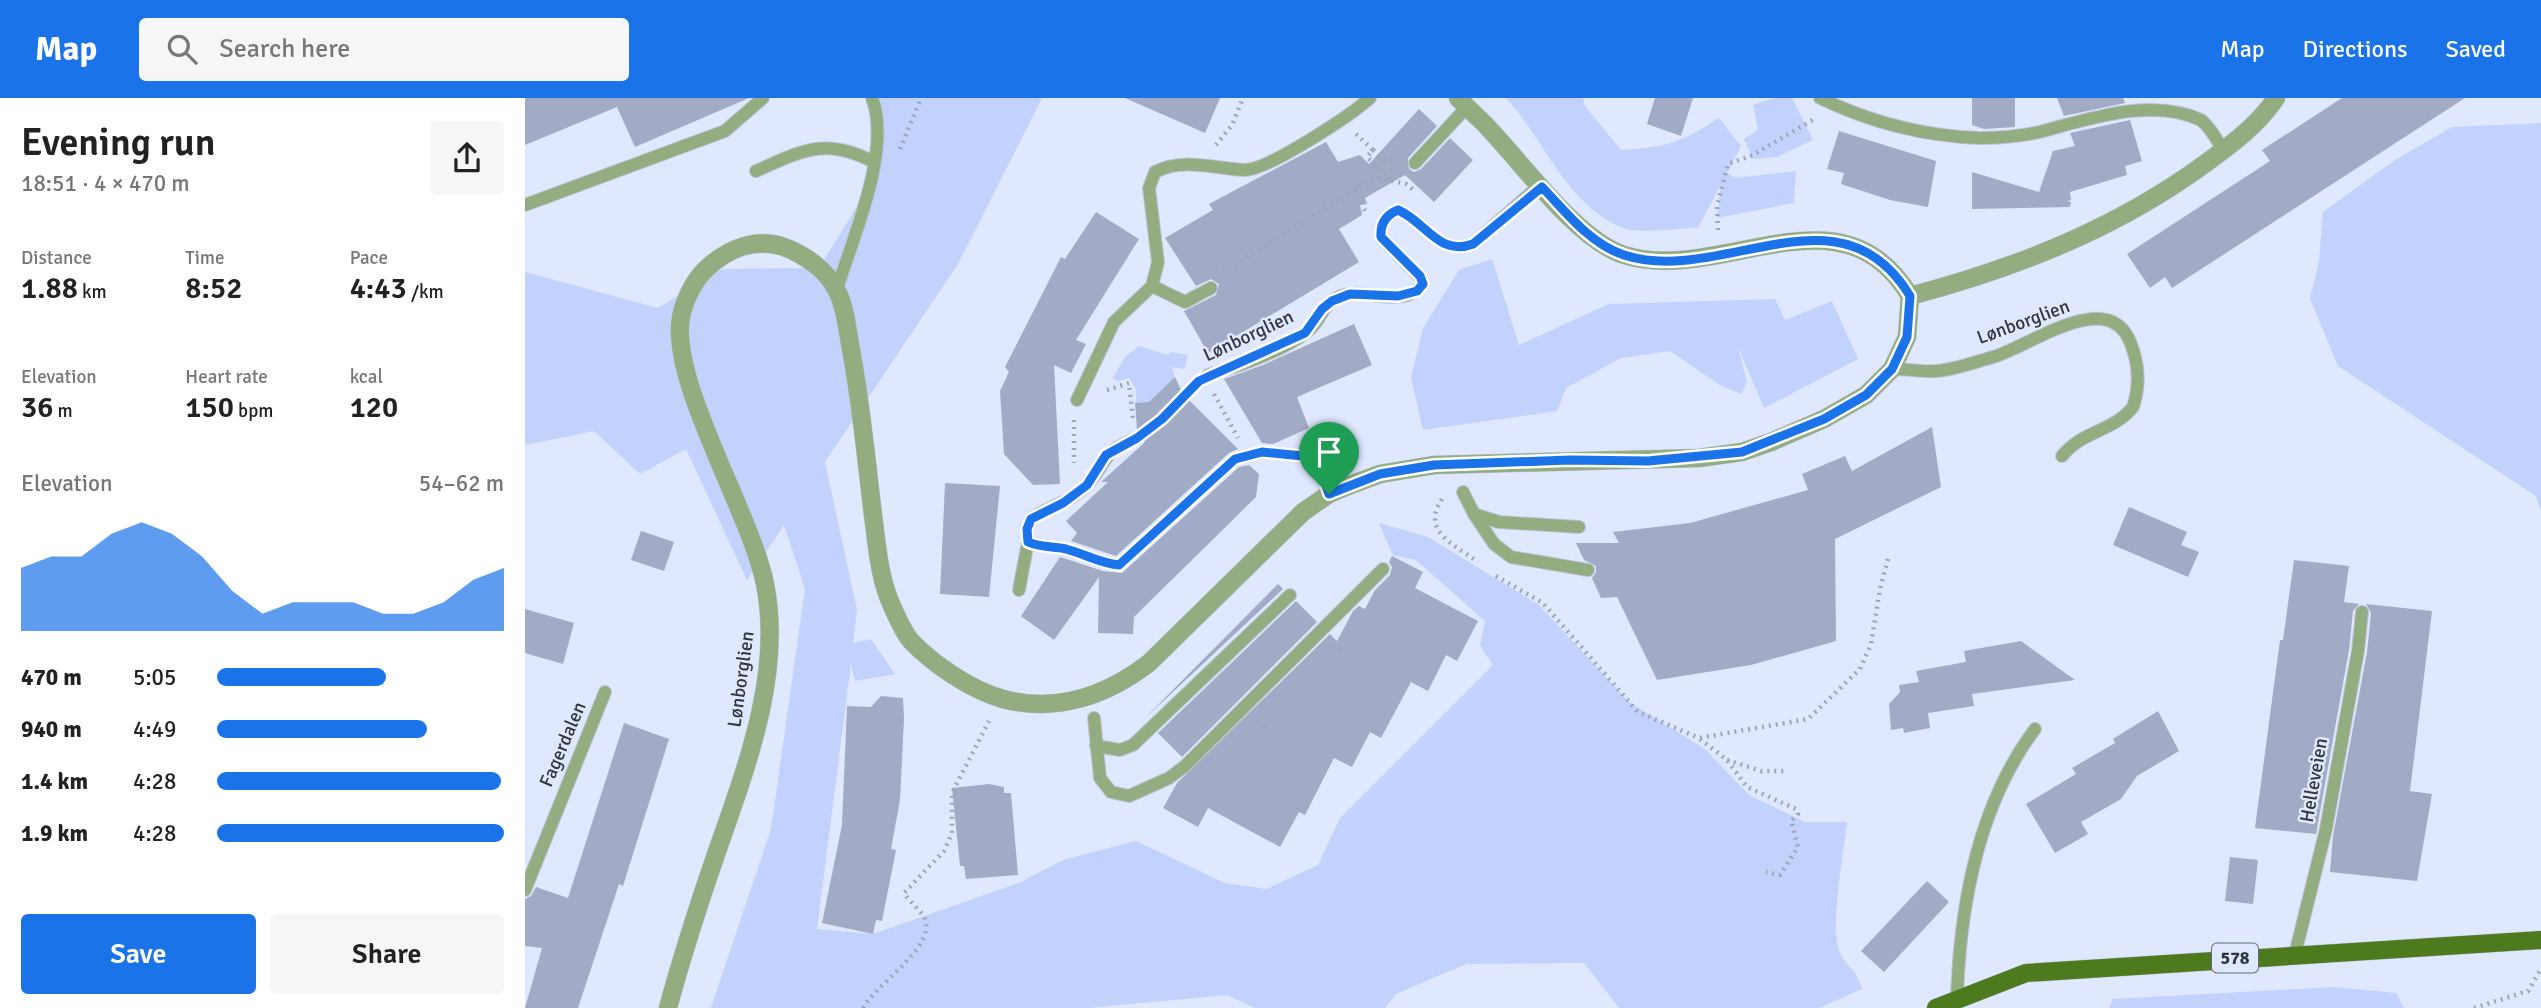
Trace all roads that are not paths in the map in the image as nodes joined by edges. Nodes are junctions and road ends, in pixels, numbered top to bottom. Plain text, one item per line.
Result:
1 (764, 98) edge
2 (872, 98) edge
3 (1370, 98) edge
4 (2276, 98) edge
5 (1825, 101) edge
6 (1463, 102) edge
7 (2223, 150) junction
8 (874, 162) junction
9 (1415, 163) dead end
10 (756, 171) dead end
11 (1542, 187) junction
12 (525, 205) edge
13 (1211, 284) road end
14 (1152, 286) junction
15 (837, 289) junction
16 (1910, 296) junction
17 (1892, 369) junction
18 (1207, 376) road end
19 (1077, 400) road end
20 (1137, 438) road end
21 (2062, 456) dead end
22 (1462, 492) dead end
23 (1329, 494) junction
24 (1474, 514) junction
25 (1579, 527) dead end
26 (1028, 542) junction
27 (1383, 569) dead end
28 (1588, 569) dead end
29 (1019, 590) dead end
30 (1290, 595) dead end
31 (2362, 612) dead end
32 (605, 692) dead end
33 (1094, 718) dead end
34 (2035, 729) dead end
35 (1096, 746) junction
36 (525, 890) edge
37 (2541, 940) edge
38 (2295, 954) junction
39 (1957, 998) junction
40 (668, 1008) edge
41 (1936, 1008) edge

1 - 12 lane
2 - 8 lane
3 - 14 lane
4 - 7 street
5 - 7 lane
6 - 9 lane
6 - 11 street
7 - 16 street
8 - 10 lane
8 - 15 lane
11 - 16 street
11 - 18 lane, Lønborglien
13 - 14 lane
14 - 19 lane
15 - 23 street
15 - 40 street, Lønborglien
16 - 17 street
17 - 21 lane, Lønborglien
17 - 23 street
20 - 26 lane
22 - 24 lane
23 - 26 lane
24 - 25 lane
24 - 28 lane
26 - 29 lane
27 - 35 lane
30 - 35 lane
31 - 38 lane, Helleveien
32 - 36 lane, Fagerdalen
33 - 35 lane
34 - 39 lane
37 - 38 main road, 578
38 - 39 main road, 578
39 - 41 main road, 578

